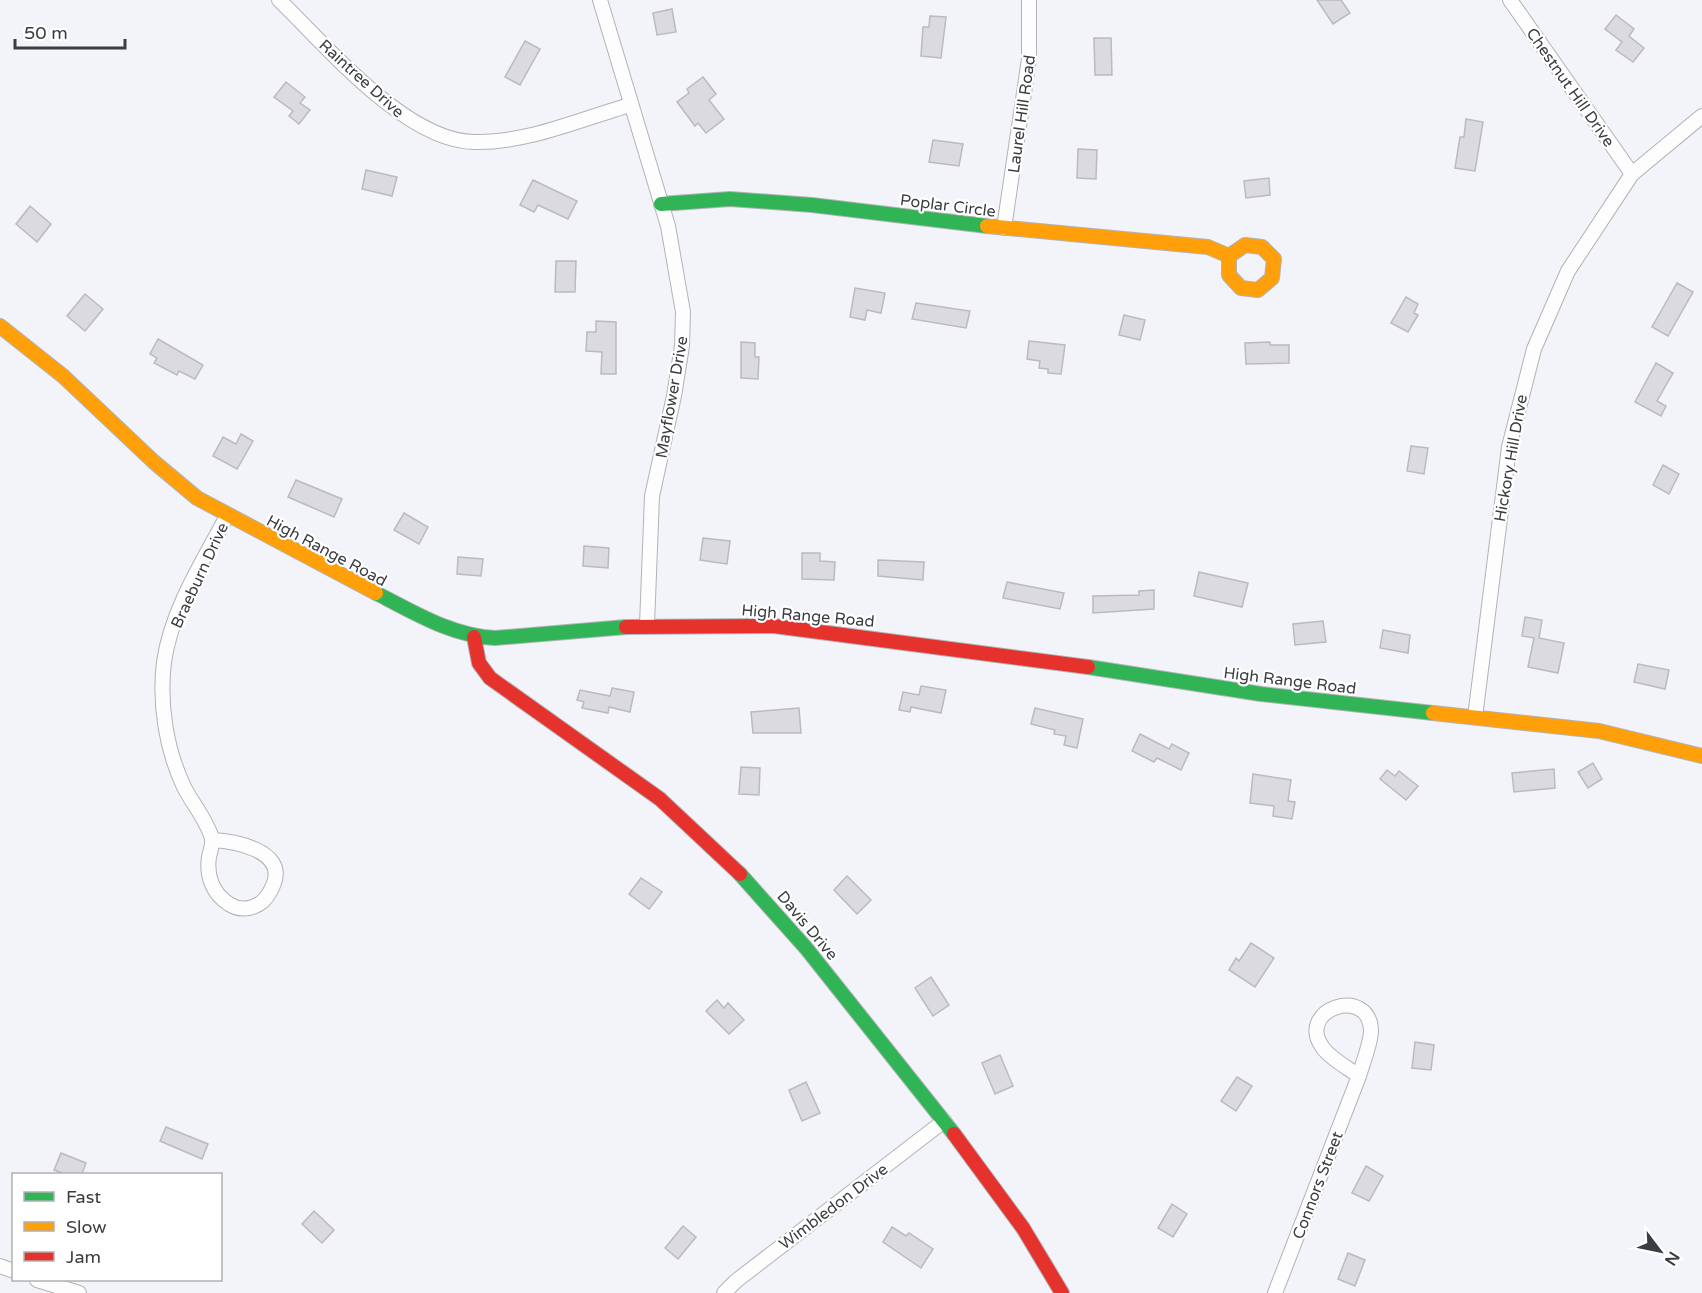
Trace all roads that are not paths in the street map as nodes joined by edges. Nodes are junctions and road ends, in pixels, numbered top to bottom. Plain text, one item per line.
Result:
1 (279, 0) edge
2 (600, 0) edge
3 (1029, 0) edge
4 (1510, 0) edge
5 (630, 105) junction
6 (1702, 116) edge
7 (1632, 174) junction
8 (661, 204) junction
9 (1004, 228) junction
10 (1229, 256) dead end
11 (0, 326) edge
12 (227, 516) junction
13 (647, 625) junction
14 (474, 637) junction
15 (1475, 717) junction
16 (1702, 756) edge
17 (212, 840) junction
18 (1359, 1076) junction
19 (944, 1121) junction
20 (40, 1281) edge
21 (79, 1293) edge
22 (724, 1293) edge
23 (1062, 1293) edge
24 (1275, 1293) edge

1 - 5 street, Raintree Drive
2 - 5 street, Mayflower Drive
3 - 9 street, Laurel Hill Road
4 - 7 street, Chestnut Hill Drive
5 - 8 street, Mayflower Drive
6 - 7 street, Hickory Hill Drive
7 - 15 street, Hickory Hill Drive
8 - 9 street, Poplar Circle
8 - 13 street, Mayflower Drive
9 - 10 street, Poplar Circle
11 - 12 street, High Range Road
12 - 14 street, High Range Road
12 - 17 street, Braeburn Drive
13 - 14 street, High Range Road
13 - 15 street, High Range Road
14 - 19 street, Davis Drive
15 - 16 street, High Range Road
17 - 17 street
18 - 18 street, Connors Street
18 - 24 street, Connors Street
19 - 22 street, Wimbledon Drive
19 - 23 street, Davis Drive
20 - 21 street

